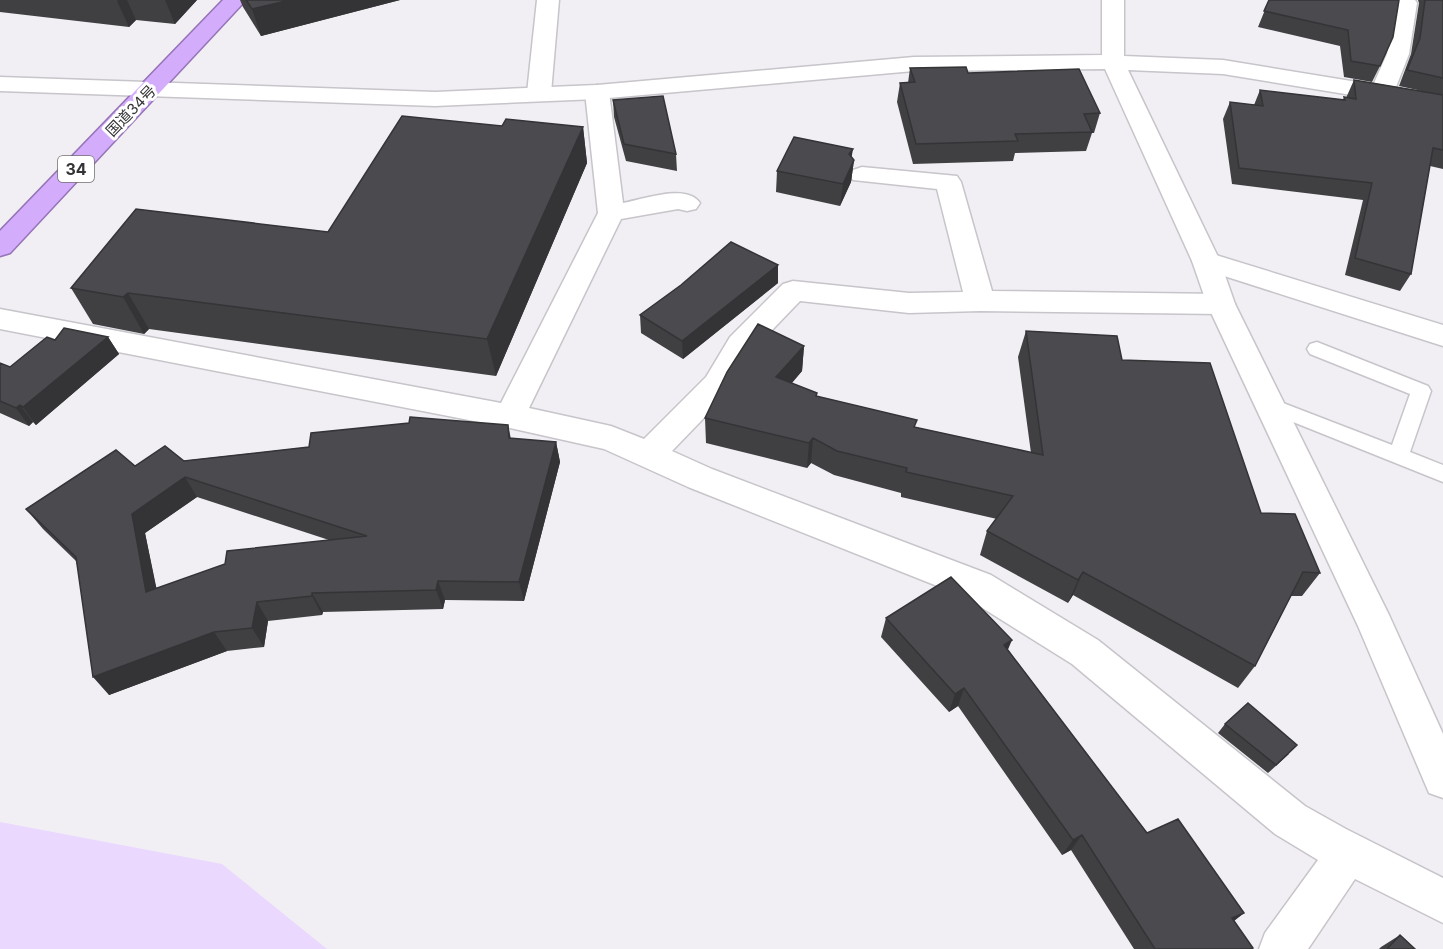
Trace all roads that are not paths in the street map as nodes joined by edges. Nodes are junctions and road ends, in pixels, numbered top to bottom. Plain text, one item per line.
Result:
1 (235, 0) edge
2 (548, 0) edge
3 (1113, 0) edge
4 (1408, 1) edge
5 (1113, 62) junction
6 (0, 84) edge
7 (151, 90) junction
8 (597, 92) junction
9 (1382, 92) junction
10 (539, 93) junction
11 (1443, 103) edge
12 (862, 175) dead end
13 (687, 203) dead end
14 (611, 213) junction
15 (0, 247) edge
16 (1206, 261) junction
17 (980, 301) junction
18 (1221, 304) junction
19 (0, 319) edge
20 (1443, 336) edge
21 (1317, 349) dead end
22 (1270, 405) junction
23 (510, 416) junction
24 (648, 455) junction
25 (1398, 456) junction
26 (1443, 474) edge
27 (1439, 764) edge
28 (1348, 853) junction
29 (1443, 901) edge
30 (1281, 949) edge

1 - 7 highway, 国道34号 / 34
2 - 10 street
3 - 5 street
4 - 9 street
5 - 8 street
5 - 9 street
5 - 16 street
6 - 7 street
7 - 10 street
7 - 15 highway, 国道34号 / 34
8 - 10 street
8 - 14 street
9 - 11 street
12 - 17 street
13 - 14 street
14 - 23 street
16 - 18 street
16 - 20 street
17 - 18 street
17 - 24 street
18 - 22 street
19 - 23 street
21 - 25 lane
22 - 25 lane
22 - 27 street
23 - 24 street
24 - 28 street
25 - 26 lane
28 - 29 street
28 - 30 street

